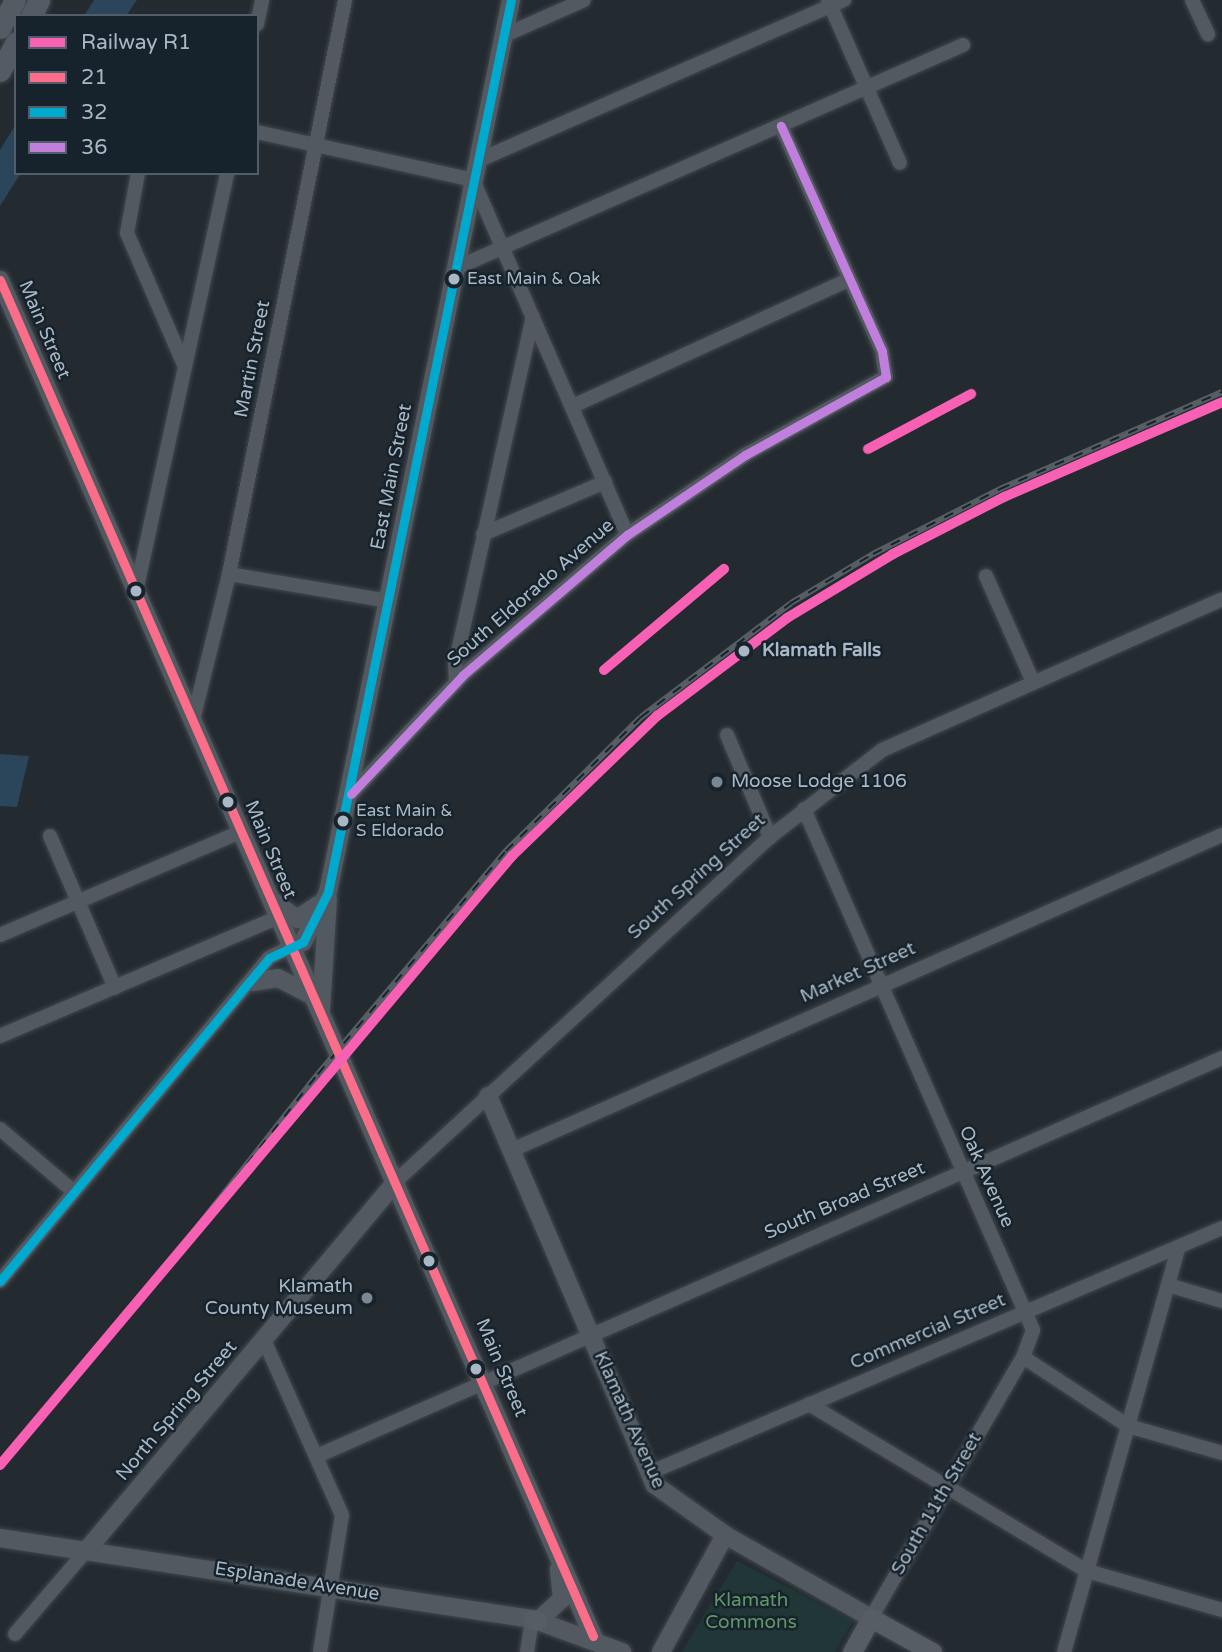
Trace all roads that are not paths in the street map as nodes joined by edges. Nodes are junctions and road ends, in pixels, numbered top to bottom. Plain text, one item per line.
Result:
1 (15, 0) edge
2 (345, 0) edge
3 (512, 0) edge
4 (584, 0) edge
5 (1192, 0) edge
6 (834, 2) edge
7 (0, 28) edge
8 (1208, 34) dead end
9 (505, 35) junction
10 (963, 45) dead end
11 (14, 46) edge
12 (0, 71) edge
13 (867, 88) junction
14 (780, 126) junction
15 (259, 132) edge
16 (316, 143) junction
17 (477, 161) junction
18 (900, 163) dead end
19 (138, 175) edge
20 (227, 175) edge
21 (472, 180) junction
22 (502, 248) junction
23 (456, 268) junction
24 (0, 280) edge
25 (846, 281) junction
26 (533, 317) junction
27 (184, 367) junction
28 (573, 406) junction
29 (605, 482) junction
30 (483, 534) junction
31 (628, 535) junction
32 (229, 574) junction
33 (986, 576) dead end
34 (135, 596) junction
35 (1222, 599) edge
36 (389, 601) junction
37 (1033, 682) junction
38 (456, 683) junction
39 (192, 724) junction
40 (727, 736) dead end
41 (351, 794) junction
42 (804, 809) junction
43 (240, 832) junction
44 (1222, 835) edge
45 (50, 836) dead end
46 (770, 837) junction
47 (328, 892) junction
48 (267, 895) junction
49 (78, 901) junction
50 (276, 918) junction
51 (0, 935) edge
52 (289, 948) junction
53 (253, 982) junction
54 (883, 982) junction
55 (115, 988) junction
56 (309, 993) junction
57 (323, 1026) junction
58 (0, 1036) edge
59 (1222, 1058) edge
60 (488, 1096) junction
61 (0, 1129) edge
62 (512, 1150) junction
63 (963, 1172) junction
64 (396, 1181) junction
65 (72, 1191) junction
66 (1222, 1228) edge
67 (1178, 1248) junction
68 (0, 1281) edge
69 (1168, 1286) junction
70 (1222, 1301) edge
71 (1026, 1312) junction
72 (589, 1332) junction
73 (264, 1340) junction
74 (1023, 1357) junction
75 (483, 1380) junction
76 (809, 1404) junction
77 (1128, 1426) junction
78 (1222, 1453) edge
79 (317, 1456) junction
80 (649, 1473) junction
81 (947, 1483) junction
82 (725, 1535) junction
83 (0, 1538) edge
84 (86, 1551) junction
85 (557, 1553) junction
86 (1087, 1571) junction
87 (331, 1587) junction
88 (1222, 1610) edge
89 (871, 1618) junction
90 (535, 1620) junction
91 (15, 1634) dead end
92 (593, 1636) junction
93 (320, 1652) edge
94 (527, 1652) edge
95 (622, 1652) edge
96 (661, 1652) edge
97 (852, 1652) edge
98 (932, 1652) edge
99 (1064, 1652) edge

1 - 7 main road
2 - 16 street, Martin Street
3 - 9 street, East Main Street
4 - 9 street
5 - 8 street
6 - 13 street
6 - 17 street
9 - 17 street, East Main Street
10 - 13 street
11 - 12 main road
13 - 14 street
13 - 18 street
14 - 22 street
14 - 25 street, South Eldorado Avenue
15 - 16 street
16 - 21 street
16 - 32 street, Martin Street
17 - 21 street, East Main Street
19 - 27 street
20 - 27 street
21 - 22 street
21 - 23 street, East Main Street
22 - 23 street
22 - 26 street
23 - 36 street, East Main Street
24 - 34 street, Main Street
25 - 28 street
25 - 31 street, South Eldorado Avenue
26 - 28 street
26 - 30 street
27 - 34 street
28 - 29 street
29 - 30 street
29 - 31 street
30 - 38 street
31 - 38 street, South Eldorado Avenue
32 - 36 street
32 - 39 street, Martin Street
33 - 37 street
34 - 39 street, Main Street
35 - 37 street, South Spring Street
36 - 41 street, East Main Street
37 - 42 street, South Spring Street
38 - 41 street, South Eldorado Avenue
39 - 43 street, Main Street
40 - 46 street
41 - 47 street, East Main Street
42 - 46 street, South Spring Street
42 - 54 street, Oak Avenue
43 - 48 street, Main Street
43 - 49 street
44 - 54 street, Market Street
45 - 49 street
46 - 60 street, South Spring Street
47 - 48 street
47 - 52 street, East Main Street
47 - 57 street
48 - 50 street, Main Street
49 - 51 street
49 - 55 street
50 - 52 street, Main Street
50 - 55 street
52 - 53 street
52 - 56 street, Main Street
53 - 56 street
53 - 65 street
54 - 62 street, Market Street
54 - 63 street, Oak Avenue
55 - 58 street
56 - 57 street, Main Street
57 - 64 street, Main Street
59 - 63 street, South Broad Street
60 - 62 street, Klamath Avenue
60 - 64 street, South Spring Street
61 - 65 street
62 - 72 street, Klamath Avenue
63 - 71 street, Oak Avenue
63 - 72 street, South Broad Street
64 - 73 street, North Spring Street
64 - 75 street, Main Street
65 - 68 street
66 - 67 street, Commercial Street
67 - 69 street
67 - 71 street, Commercial Street
69 - 70 street
69 - 77 street
71 - 74 street, Oak Avenue
71 - 76 street, Commercial Street
72 - 75 street, South Broad Street
72 - 80 street, Klamath Avenue
73 - 79 street
73 - 84 street, North Spring Street
74 - 77 street
74 - 81 street, South 11th Street
75 - 79 street, South Broad Street
75 - 85 street, Main Street
76 - 80 street, Commercial Street
76 - 81 street
77 - 78 street
77 - 86 street
79 - 87 street
80 - 82 street, Klamath Avenue
81 - 86 street
81 - 89 street, South 11th Street
82 - 89 street, Klamath Avenue
82 - 96 street
83 - 84 street, Esplanade Avenue
84 - 87 street, Esplanade Avenue
84 - 91 street, North Spring Street
85 - 90 street
85 - 92 street, Main Street
86 - 88 street
86 - 99 street
87 - 90 street, Esplanade Avenue
87 - 93 street
89 - 97 main road, South 11th Street
89 - 98 main road, Klamath Avenue
90 - 92 street, Esplanade Avenue
90 - 94 street
92 - 95 street

